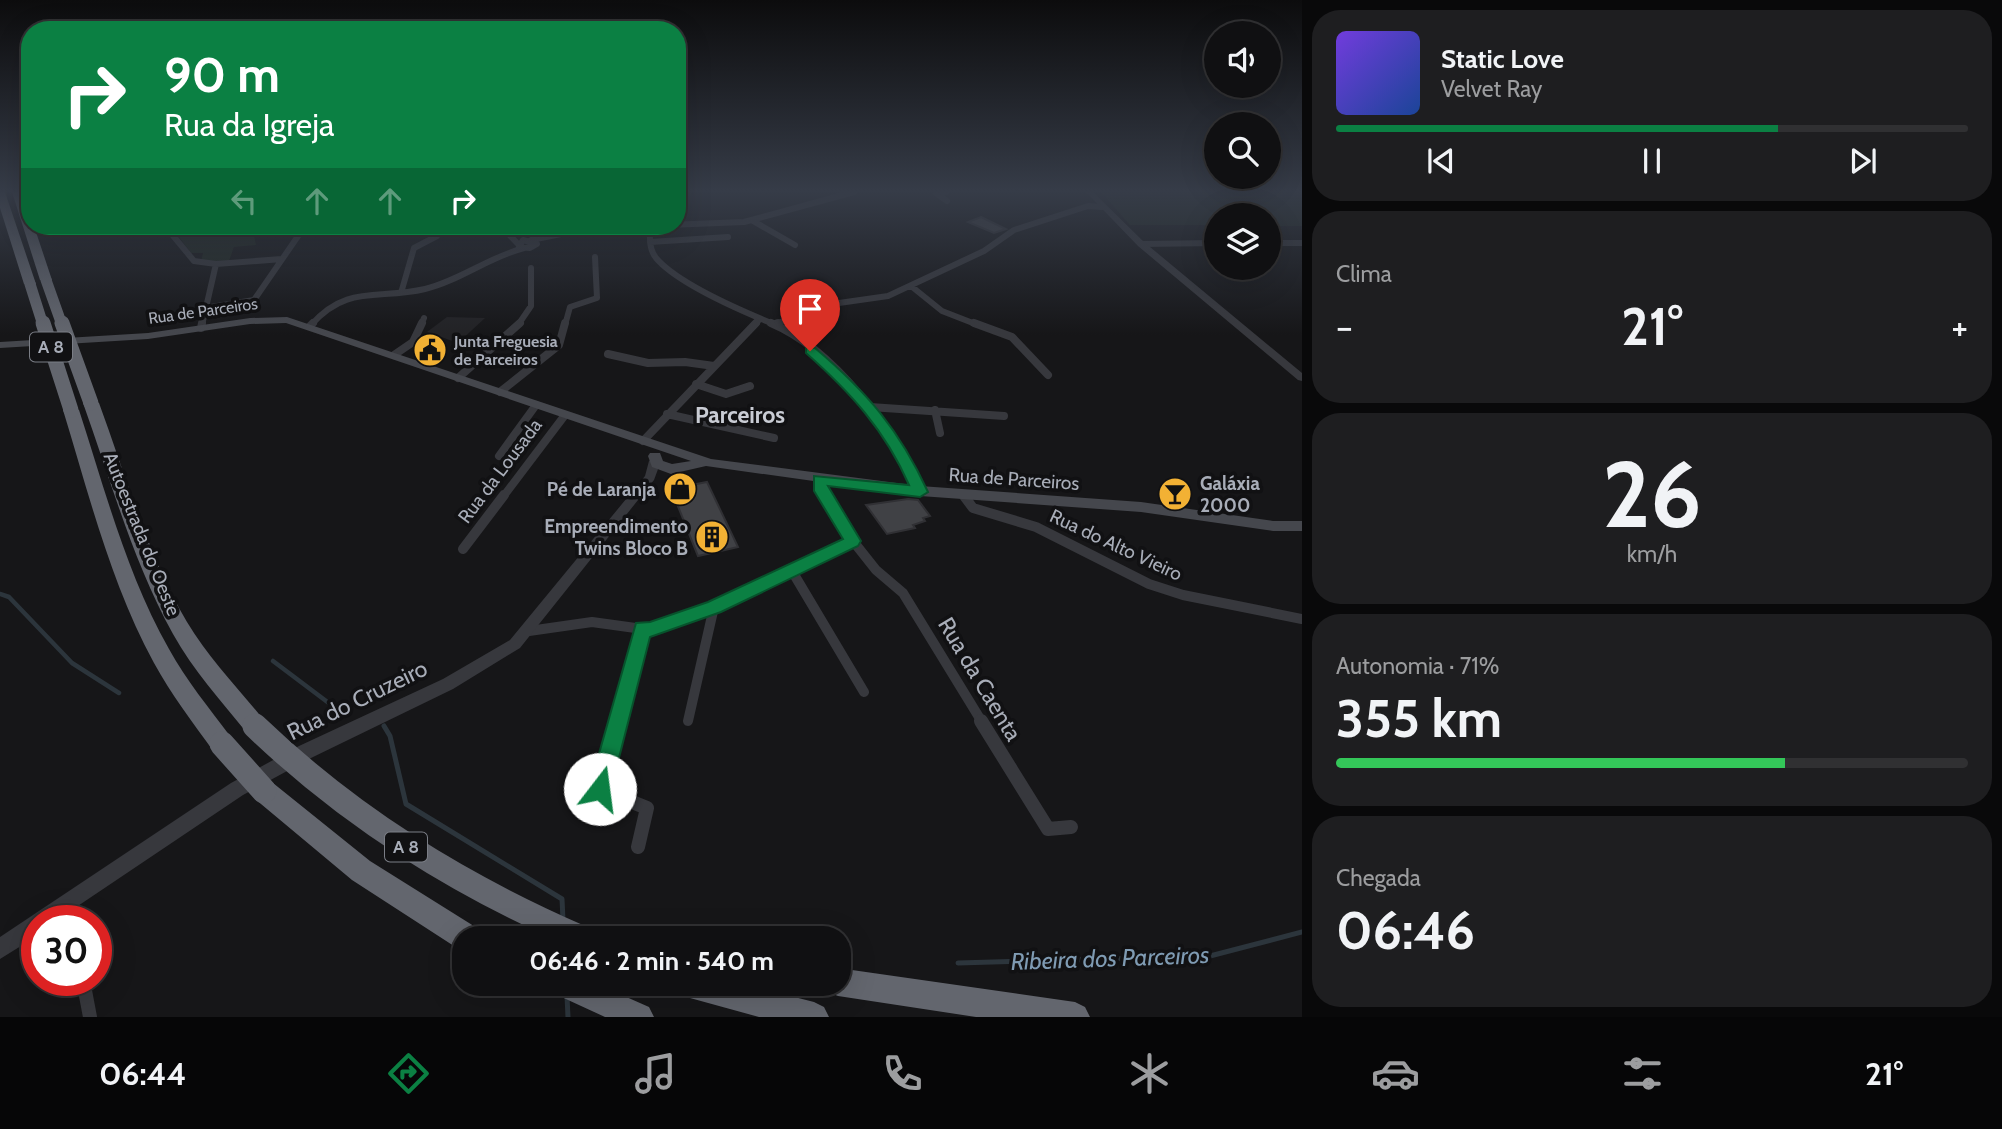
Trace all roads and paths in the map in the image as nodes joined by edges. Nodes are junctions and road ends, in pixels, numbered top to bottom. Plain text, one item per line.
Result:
1 (15, 239) edge
2 (33, 239) edge
3 (176, 239) edge
4 (296, 239) edge
5 (430, 239) edge
6 (513, 239) edge
7 (538, 239) edge
8 (690, 239) edge
9 (785, 239) edge
10 (1001, 239) edge
11 (1136, 239) edge
12 (531, 241) junction
13 (650, 242) joint
14 (1204, 243) edge
15 (1281, 243) edge
16 (1302, 243) edge
17 (1141, 244) junction
18 (517, 245) junction
19 (795, 245) dead end
20 (595, 257) dead end
21 (282, 259) junction
22 (216, 264) junction
23 (531, 268) dead end
24 (911, 286) junction
25 (401, 293) junction
26 (205, 308) junction
27 (424, 318) dead end
28 (759, 320) junction
29 (775, 324) junction
30 (306, 325) junction
31 (201, 328) junction
32 (0, 345) edge
33 (608, 354) dead end
34 (394, 355) junction
35 (714, 366) junction
36 (1048, 375) dead end
37 (1302, 377) edge
38 (458, 378) junction
39 (696, 384) junction
40 (750, 386) dead end
41 (500, 392) junction
42 (536, 405) junction
43 (870, 407) junction
44 (934, 410) junction
45 (667, 414) junction
46 (565, 415) junction
47 (1004, 416) dead end
48 (940, 433) dead end
49 (774, 438) dead end
50 (643, 441) junction
51 (668, 449) junction
52 (499, 456) dead end
53 (655, 458) junction
54 (678, 463) junction
55 (650, 477) junction
56 (820, 479) junction
57 (920, 492) junction
58 (964, 496) junction
59 (1302, 526) edge
60 (853, 541) junction
61 (463, 549) dead end
62 (792, 571) junction
63 (714, 607) junction
64 (1302, 619) edge
65 (643, 629) junction
66 (529, 631) junction
67 (864, 692) dead end
68 (688, 721) dead end
69 (1071, 827) dead end
70 (638, 847) dead end
71 (78, 905) edge
72 (552, 926) edge
73 (452, 930) edge
74 (21, 934) edge
75 (0, 948) edge
76 (851, 984) edge
77 (86, 996) edge
78 (592, 996) edge
79 (735, 996) edge
80 (90, 1017) edge
81 (639, 1017) edge
82 (814, 1017) edge
83 (1075, 1017) edge

1 - 73 highway, Autoestrada do Oeste / A 8, bridge
2 - 72 highway, Autoestrada do Oeste / A 8, bridge
3 - 22 street
4 - 21 street
5 - 25 street
6 - 18 street
7 - 12 street
8 - 13 street
9 - 19 street
10 - 24 street
11 - 17 street
12 - 18 street
12 - 18 street
13 - 28 street
14 - 17 street
15 - 16 street
17 - 37 street
18 - 25 street
20 - 41 street
21 - 22 street
21 - 26 street
22 - 26 street
23 - 38 street
24 - 29 street
24 - 36 street
25 - 30 street
26 - 31 street
27 - 34 street
28 - 29 street
28 - 35 street
29 - 43 street
30 - 31 main road, Rua de Parceiros
30 - 34 main road, Rua de Parceiros
31 - 32 main road, Rua de Parceiros
33 - 35 street
34 - 38 main road, Rua de Parceiros
35 - 39 street
38 - 41 main road, Rua de Parceiros
39 - 40 street
39 - 45 street
41 - 42 main road, Rua de Parceiros
42 - 46 main road, Rua de Parceiros
42 - 52 street
43 - 44 street
43 - 57 street
44 - 47 street
44 - 48 street
45 - 49 street
45 - 50 street
46 - 50 main road, Rua de Parceiros
46 - 61 street, Rua da Lousada
50 - 51 main road, Rua de Parceiros
50 - 53 main road
51 - 53 main road
51 - 54 main road, Rua de Parceiros
53 - 54 main road
53 - 55 street, Rua do Cruzeiro
54 - 55 street, Rua do Cruzeiro
54 - 56 main road, Rua de Parceiros
55 - 66 street, Rua do Cruzeiro
56 - 57 main road, Rua de Parceiros
56 - 60 street
57 - 58 main road, Rua de Parceiros
58 - 59 main road, Rua de Parceiros
58 - 64 street, Rua do Alto Vieiro
60 - 62 street
60 - 69 street, Rua da Caenta
62 - 63 street
62 - 67 street
63 - 65 street
63 - 68 street
65 - 66 street
65 - 70 street
66 - 71 street, Rua do Cruzeiro
74 - 75 street
76 - 83 highway
77 - 80 street
78 - 81 highway
79 - 82 highway

